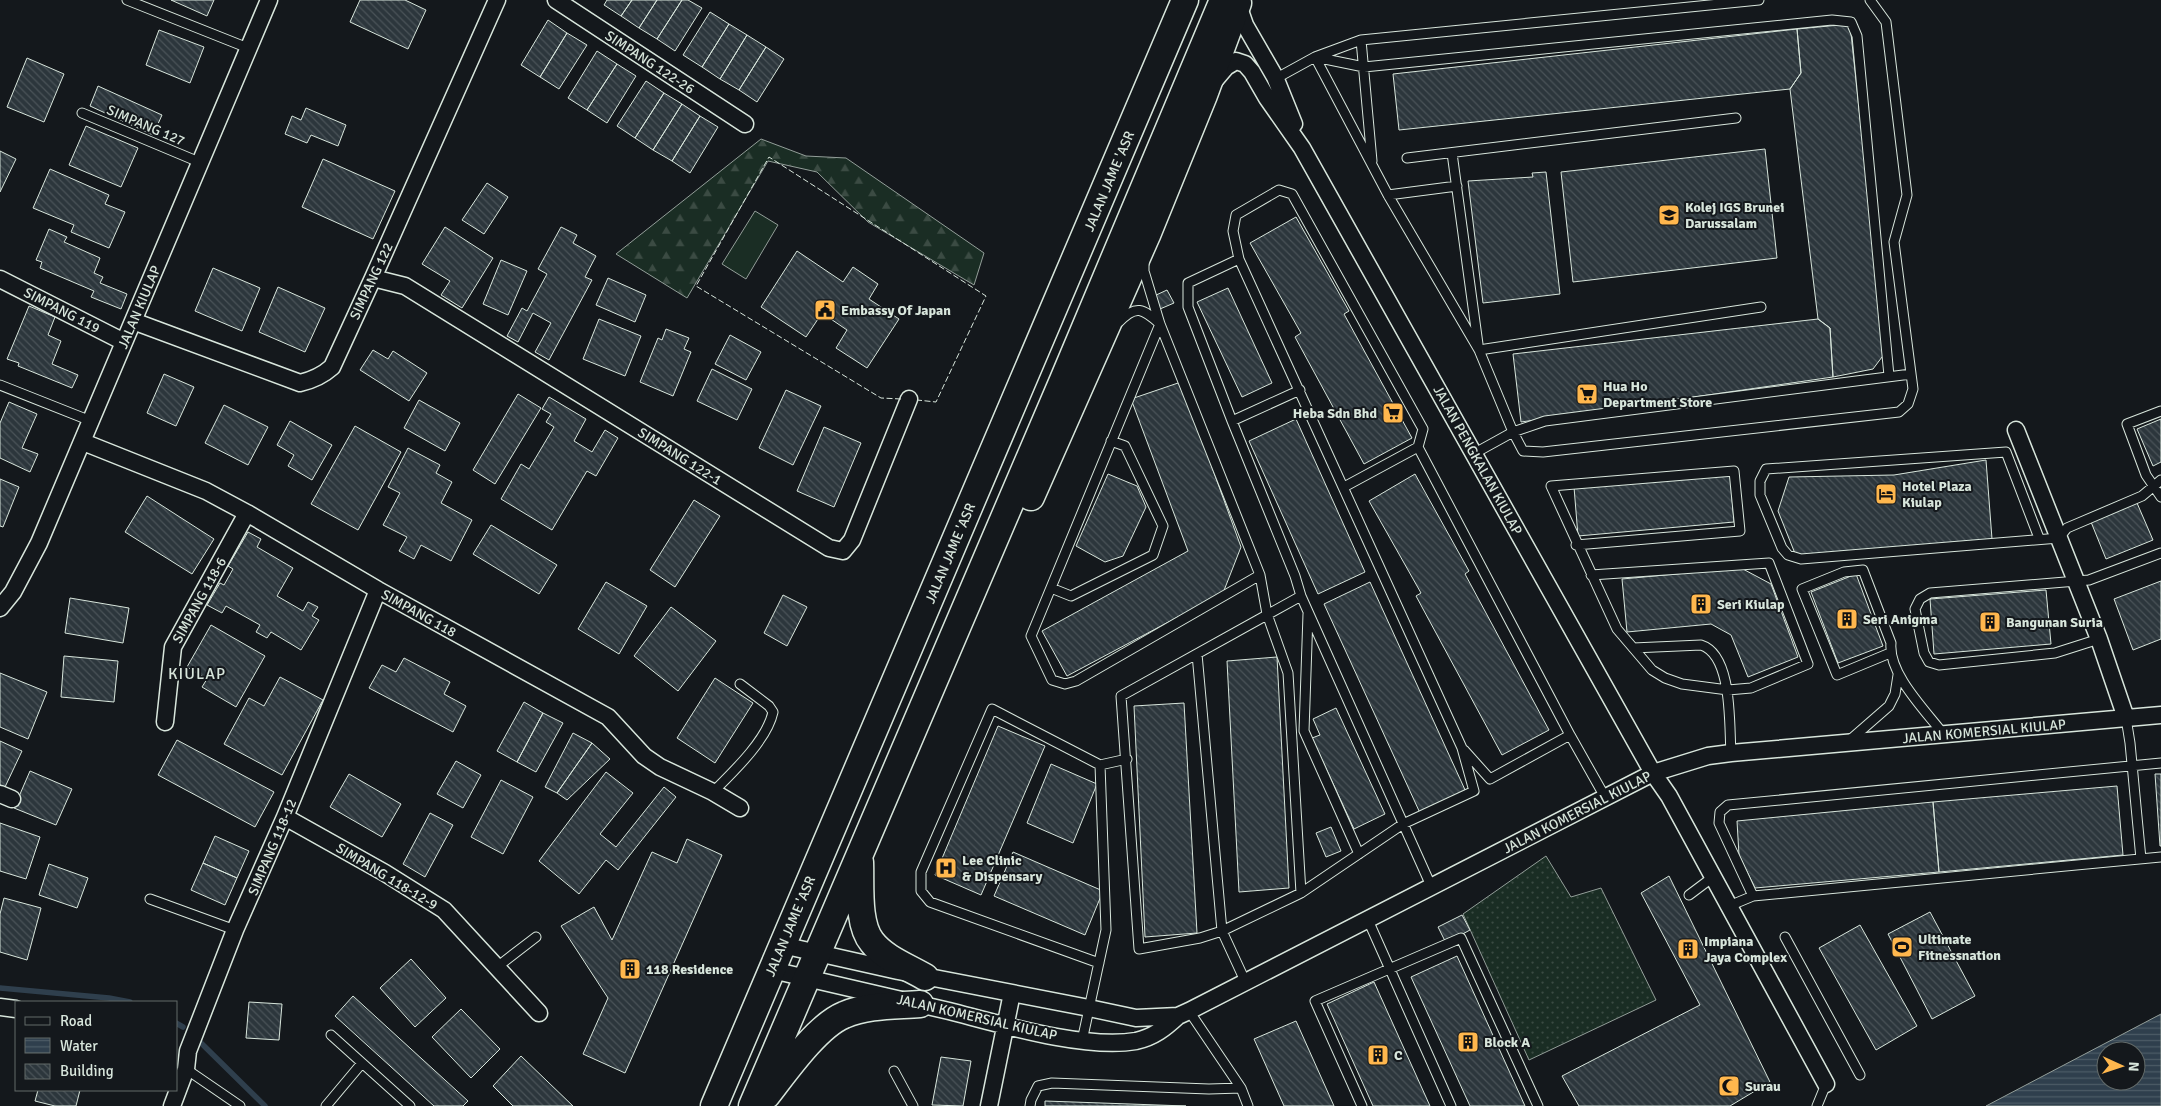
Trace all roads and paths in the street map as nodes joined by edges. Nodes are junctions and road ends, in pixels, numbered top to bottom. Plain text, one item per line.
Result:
1 (127, 0) edge
2 (269, 0) edge
3 (497, 0) edge
4 (556, 0) edge
5 (1185, 0) edge
6 (1196, 0) edge
7 (1759, 0) edge
8 (1870, 0) edge
9 (1233, 2) edge
10 (1171, 32) junction
11 (1361, 40) junction
12 (248, 48) junction
13 (1315, 57) junction
14 (1364, 68) junction
15 (1276, 77) junction
16 (1204, 95) junction
17 (1267, 98) junction
18 (82, 113) dead end
19 (1736, 118) dead end
20 (744, 124) dead end
21 (1302, 148) junction
22 (1452, 153) junction
23 (1407, 158) dead end
24 (199, 162) junction
25 (1373, 166) junction
26 (1457, 186) junction
27 (1388, 195) junction
28 (1146, 235) junction
29 (1240, 259) junction
30 (374, 278) junction
31 (0, 279) edge
32 (1761, 306) dead end
33 (133, 321) junction
34 (1160, 324) junction
35 (124, 342) junction
36 (1479, 350) junction
37 (1094, 357) junction
38 (1911, 374) junction
39 (1889, 376) junction
40 (0, 384) edge
41 (1300, 390) junction
42 (909, 399) dead end
43 (2161, 412) edge
44 (91, 421) junction
45 (1232, 421) junction
46 (2016, 430) dead end
47 (1513, 432) junction
48 (1111, 441) junction
49 (83, 442) junction
50 (1418, 447) junction
51 (2006, 452) junction
52 (2025, 452) junction
53 (1475, 453) junction
54 (2157, 483) edge
55 (1344, 487) junction
56 (2161, 497) edge
57 (247, 513) junction
58 (2039, 538) junction
59 (2059, 538) junction
60 (1576, 545) junction
61 (2161, 553) edge
62 (1260, 575) junction
63 (1591, 575) junction
64 (2076, 582) junction
65 (1051, 588) junction
66 (378, 590) junction
67 (1301, 596) junction
68 (0, 608) edge
69 (1308, 612) junction
70 (1267, 614) junction
71 (2099, 639) junction
72 (1633, 648) junction
73 (1197, 654) junction
74 (1890, 654) junction
75 (939, 669) junction
76 (1898, 675) junction
77 (740, 684) dead end
78 (1728, 690) junction
79 (2161, 715) edge
80 (2126, 718) junction
81 (164, 722) dead end
82 (1570, 735) junction
83 (1944, 735) junction
84 (1847, 743) junction
85 (1462, 748) junction
86 (1731, 753) junction
87 (1127, 759) junction
88 (2161, 763) edge
89 (1100, 765) junction
90 (2133, 766) junction
91 (1652, 773) junction
92 (713, 792) junction
93 (1605, 797) junction
94 (740, 808) dead end
95 (285, 817) junction
96 (1403, 824) junction
97 (860, 853) junction
98 (1359, 854) junction
99 (2161, 857) edge
100 (2141, 859) junction
101 (1713, 877) junction
102 (1432, 888) junction
103 (1301, 893) junction
104 (1689, 895) dead end
105 (1753, 896) junction
106 (150, 899) dead end
107 (1729, 906) junction
108 (1368, 920) junction
109 (236, 930) junction
110 (1222, 931) junction
111 (536, 937) dead end
112 (1785, 938) dead end
113 (782, 945) junction
114 (817, 953) junction
115 (1099, 963) junction
116 (497, 967) junction
117 (1390, 969) junction
118 (772, 970) junction
119 (925, 977) junction
120 (807, 978) junction
121 (1246, 983) junction
122 (1012, 993) junction
123 (920, 1004) junction
124 (0, 1008) edge
125 (1089, 1008) junction
126 (15, 1009) edge
127 (539, 1013) dead end
128 (1183, 1013) junction
129 (1005, 1025) junction
130 (331, 1035) dead end
131 (1082, 1041) junction
132 (182, 1049) edge
133 (362, 1063) junction
134 (186, 1069) junction
135 (894, 1071) dead end
136 (1860, 1075) dead end
137 (1826, 1084) joint
138 (1240, 1088) junction
139 (178, 1090) edge
140 (178, 1091) edge
141 (172, 1106) edge
142 (240, 1106) edge
143 (326, 1106) edge
144 (410, 1106) edge
145 (714, 1106) edge
146 (752, 1106) edge
147 (758, 1106) edge
148 (913, 1106) edge
149 (989, 1106) edge
150 (1030, 1106) edge
151 (1248, 1106) edge
152 (1362, 1106) edge
153 (1451, 1106) edge
154 (1538, 1106) edge
155 (1817, 1106) edge

1 - 12 lane
2 - 12 street, JALAN KIULAP
3 - 30 street, SIMPANG 122
4 - 20 street, SIMPANG 122-26
5 - 10 main road, JALAN JAME 'ASR
6 - 10 main road
7 - 11 lane
8 - 38 lane
9 - 15 street
9 - 16 main road
9 - 75 main road
10 - 113 main road, JALAN JAME 'ASR
11 - 13 lane
11 - 14 lane
12 - 24 street, JALAN KIULAP
13 - 14 lane
13 - 15 lane
13 - 25 lane
14 - 25 lane
14 - 39 lane
15 - 17 lane
15 - 21 street
16 - 17 street
16 - 28 main road
17 - 21 street
18 - 24 lane, SIMPANG 127
19 - 22 lane
21 - 53 street, JALAN PENGKALAN KIULAP
22 - 23 lane
22 - 26 lane
24 - 33 street, JALAN KIULAP
25 - 27 lane
26 - 27 lane
26 - 36 lane
27 - 36 lane
28 - 34 lane
28 - 37 main road
29 - 41 lane
29 - 45 lane
29 - 50 lane
30 - 33 street, SIMPANG 122
30 - 42 street, SIMPANG 122-1
31 - 35 street, SIMPANG 119
32 - 36 lane
33 - 35 street, JALAN KIULAP
34 - 37 lane
34 - 48 lane
34 - 62 lane
35 - 44 street, JALAN KIULAP
36 - 47 lane
37 - 75 main road
38 - 39 lane
38 - 47 lane
39 - 47 lane
40 - 44 lane
41 - 45 lane
41 - 55 lane
43 - 54 lane
44 - 49 street, JALAN KIULAP
45 - 67 lane
46 - 52 street
47 - 53 lane
48 - 65 lane
48 - 65 lane
49 - 57 street, SIMPANG 118
49 - 68 street, JALAN KIULAP
50 - 55 lane
50 - 82 lane
51 - 52 lane
51 - 58 lane
51 - 58 lane
52 - 59 street
53 - 91 street, JALAN PENGKALAN KIULAP
54 - 56 lane
54 - 59 lane
55 - 85 lane
57 - 66 street, SIMPANG 118
57 - 81 street, SIMPANG 118-6
58 - 59 lane
59 - 64 street
60 - 60 lane
60 - 63 lane
61 - 64 lane
62 - 65 lane
62 - 70 lane
63 - 72 lane
63 - 78 lane
64 - 71 street
64 - 71 lane
66 - 92 street, SIMPANG 118
66 - 95 street, SIMPANG 118-12
67 - 69 lane
67 - 70 lane
69 - 96 lane
69 - 98 lane
70 - 73 lane
70 - 103 lane
71 - 80 street
72 - 78 lane
72 - 78 lane
73 - 87 lane
73 - 110 lane
74 - 74 lane
74 - 76 lane
75 - 97 main road
76 - 83 lane
76 - 84 lane
77 - 92 lane
78 - 86 lane
79 - 80 street, JALAN KOMERSIAL KIULAP
80 - 83 street, JALAN KOMERSIAL KIULAP
80 - 90 lane
82 - 85 lane
82 - 93 lane
83 - 84 street, JALAN KOMERSIAL KIULAP
84 - 86 street, JALAN KOMERSIAL KIULAP
85 - 96 lane
86 - 91 street, JALAN KOMERSIAL KIULAP
87 - 89 lane
87 - 110 lane
88 - 90 lane
89 - 115 lane
89 - 115 lane
90 - 100 lane
90 - 105 lane
91 - 93 street, JALAN KOMERSIAL KIULAP
91 - 101 street, JALAN PENGKALAN KIULAP
92 - 94 street, SIMPANG 118
93 - 102 street, JALAN KOMERSIAL KIULAP
95 - 109 street, SIMPANG 118-12
95 - 116 street, SIMPANG 118-12-9
96 - 98 lane
96 - 102 lane
97 - 114 main road
97 - 119 main road
98 - 103 lane
99 - 100 lane
100 - 105 lane
101 - 104 lane
101 - 107 street, JALAN PENGKALAN KIULAP
102 - 108 street, JALAN KOMERSIAL KIULAP
103 - 110 lane
105 - 107 lane
106 - 109 lane
107 - 137 street, JALAN PENGKALAN KIULAP
108 - 117 lane
108 - 121 street, JALAN KOMERSIAL KIULAP
109 - 132 street, SIMPANG 118-12
110 - 121 lane
111 - 116 lane
112 - 136 lane
113 - 114 street, JALAN KOMERSIAL KIULAP
113 - 118 main road, JALAN JAME 'ASR
114 - 119 street, JALAN KOMERSIAL KIULAP
114 - 120 main road
115 - 125 lane
116 - 127 street, SIMPANG 118-12-9
117 - 152 lane
117 - 153 lane
117 - 154 lane
118 - 120 street, JALAN KOMERSIAL KIULAP
118 - 145 main road, JALAN JAME 'ASR
119 - 122 street, JALAN KOMERSIAL KIULAP
120 - 123 street, JALAN KOMERSIAL KIULAP
120 - 146 main road
121 - 128 street, JALAN KOMERSIAL KIULAP
122 - 125 street, JALAN KOMERSIAL KIULAP
122 - 129 street
123 - 129 street, JALAN KOMERSIAL KIULAP
123 - 147 main road
124 - 126 street
125 - 128 street, JALAN KOMERSIAL KIULAP
125 - 131 lane
128 - 131 street, JALAN KOMERSIAL KIULAP
128 - 138 lane
129 - 131 street, JALAN KOMERSIAL KIULAP
129 - 149 street
130 - 133 lane
132 - 134 street, SIMPANG 118-12
133 - 143 lane
133 - 144 lane
134 - 139 street, SIMPANG 118-12
134 - 142 lane
135 - 148 lane
137 - 155 lane
138 - 150 lane
138 - 151 lane
140 - 141 street, SIMPANG 118-12

